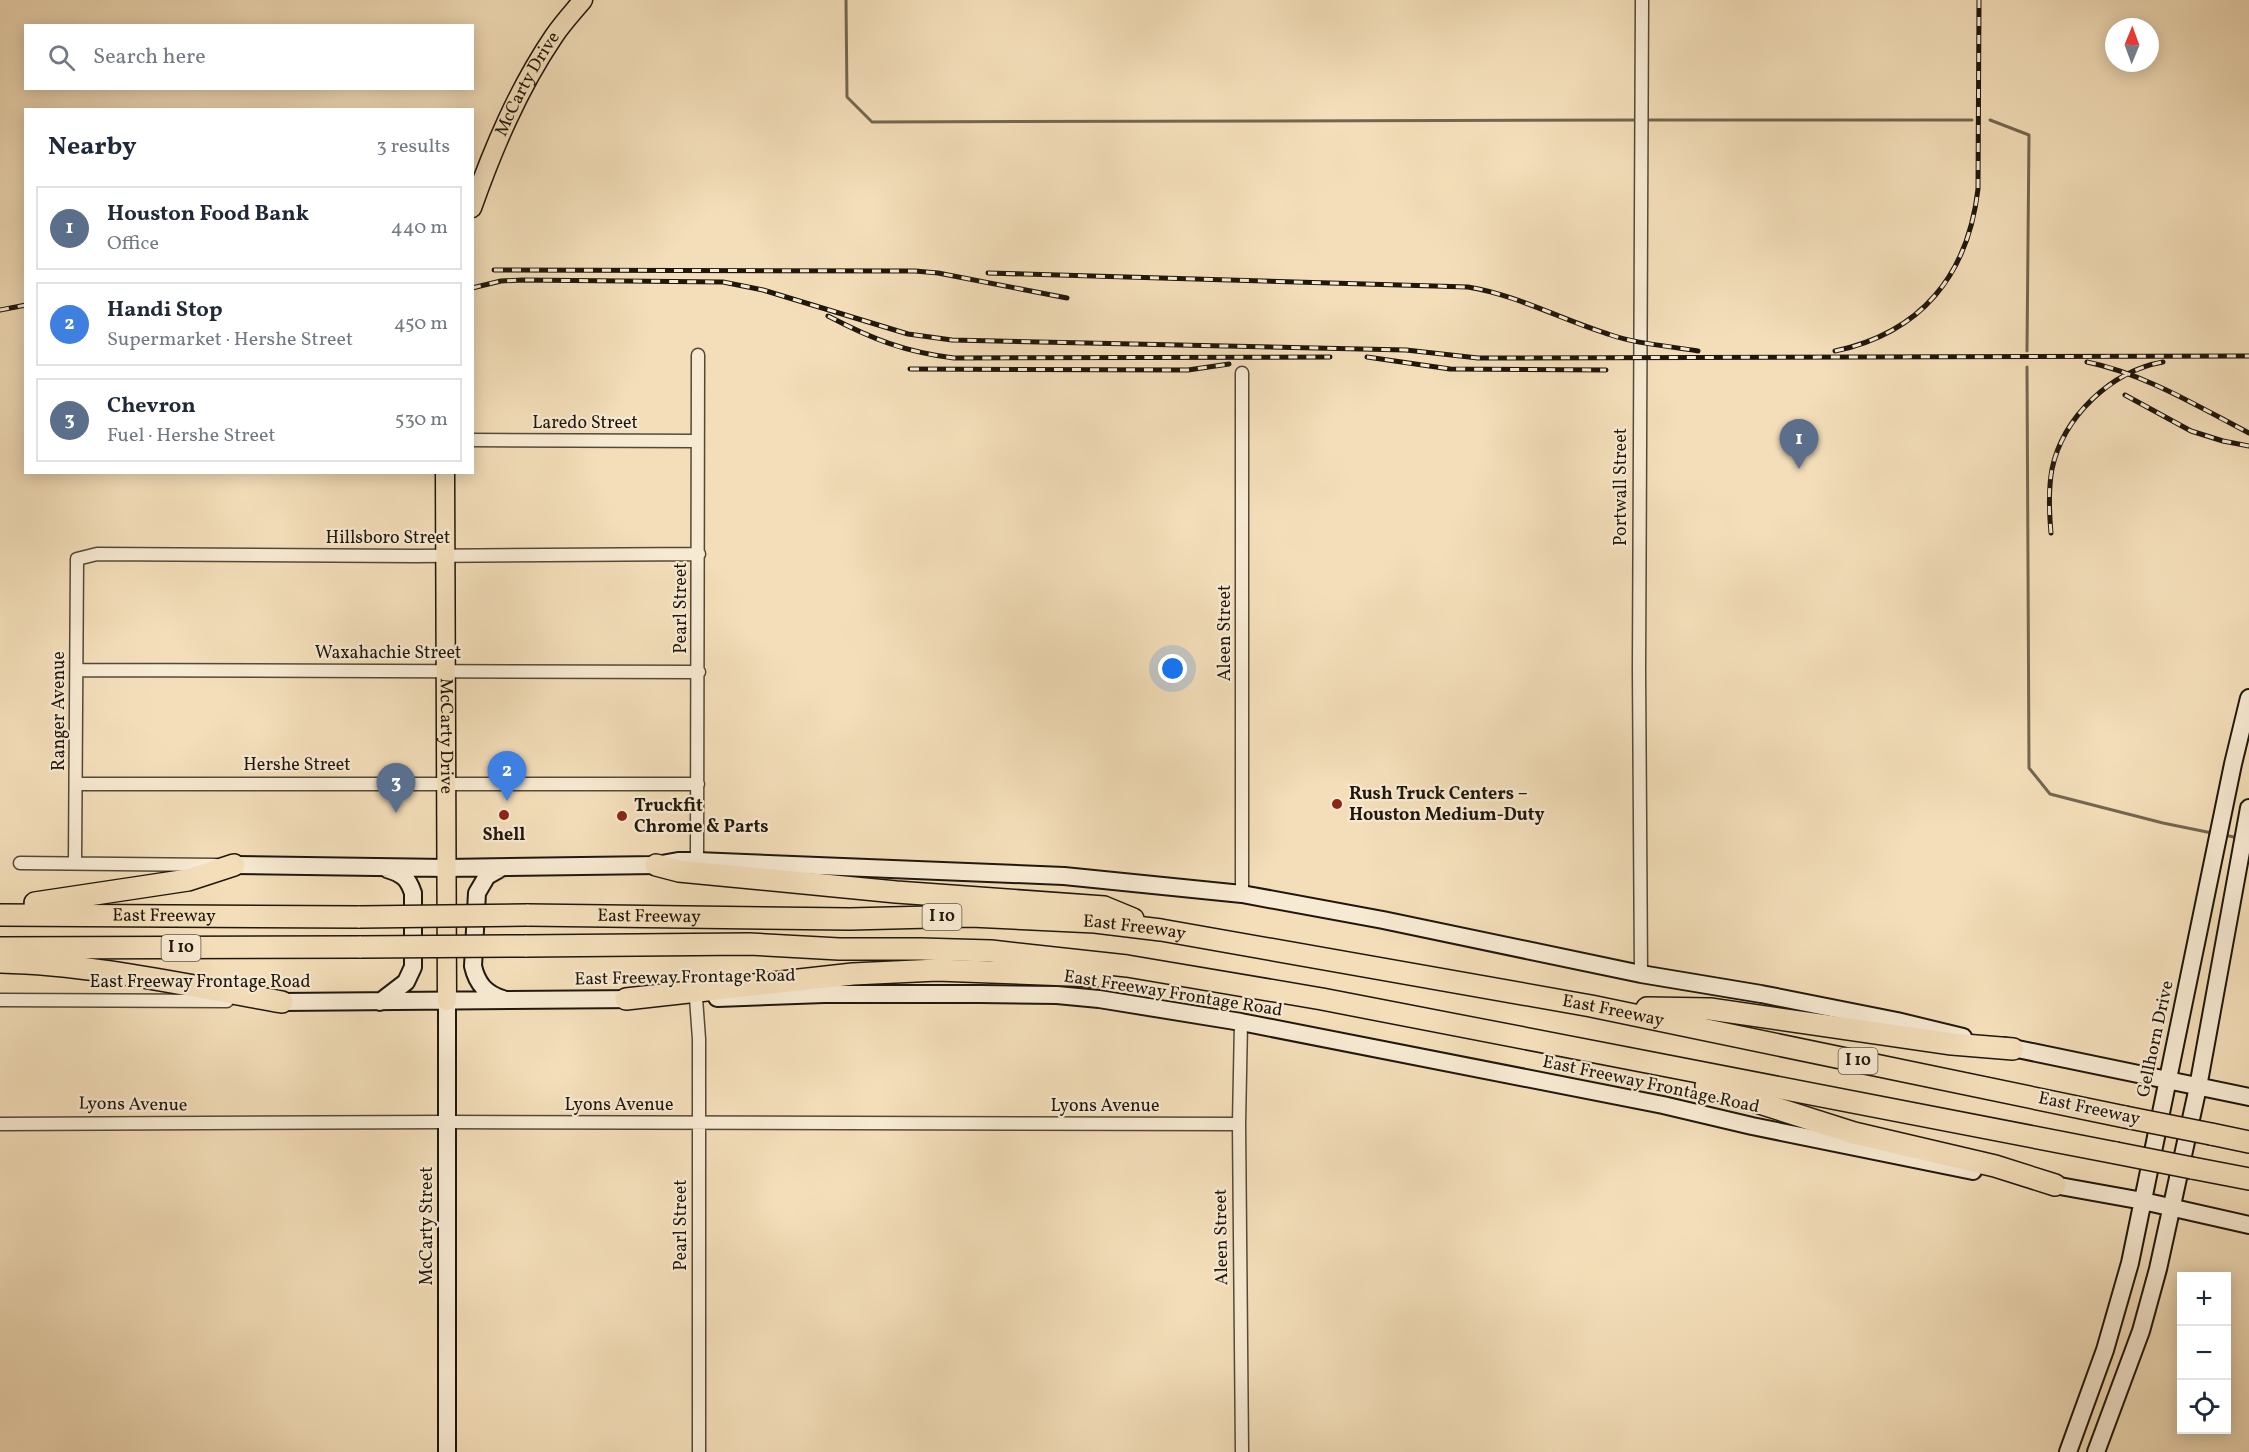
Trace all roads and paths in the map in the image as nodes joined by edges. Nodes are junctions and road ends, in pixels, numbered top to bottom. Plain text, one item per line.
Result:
1 (582, 0) edge
2 (1642, 0) edge
3 (474, 203) edge
4 (698, 355) dead end
5 (1242, 373) dead end
6 (474, 440) edge
7 (698, 441) junction
8 (445, 474) edge
9 (699, 554) junction
10 (446, 556) junction
11 (77, 559) joint
12 (77, 670) junction
13 (445, 671) junction
14 (699, 672) junction
15 (2249, 698) edge
16 (2241, 766) edge
17 (447, 782) junction
18 (77, 784) junction
19 (698, 784) junction
20 (2249, 808) edge
21 (697, 861) junction
22 (75, 862) junction
23 (20, 863) dead end
24 (234, 865) junction
25 (656, 865) junction
26 (377, 867) junction
27 (502, 867) junction
28 (446, 868) junction
29 (1242, 894) junction
30 (0, 907) edge
31 (2202, 913) junction
32 (0, 915) edge
33 (2228, 921) junction
34 (1161, 930) junction
35 (0, 948) edge
36 (0, 962) edge
37 (1641, 974) junction
38 (1234, 983) junction
39 (626, 999) junction
40 (696, 999) junction
41 (0, 1000) edge
42 (447, 1001) junction
43 (282, 1002) junction
44 (380, 1002) junction
45 (510, 1002) junction
46 (1591, 1006) junction
47 (1241, 1022) junction
48 (2013, 1049) junction
49 (1608, 1055) junction
50 (2168, 1080) junction
51 (2198, 1087) junction
52 (2249, 1097) edge
53 (446, 1122) junction
54 (0, 1124) edge
55 (699, 1124) junction
56 (1239, 1124) junction
57 (2249, 1142) edge
58 (2249, 1179) edge
59 (2055, 1185) junction
60 (2143, 1201) junction
61 (2170, 1208) junction
62 (2249, 1225) edge
63 (2101, 1362) junction
64 (2126, 1373) junction
65 (447, 1452) edge
66 (699, 1452) edge
67 (1242, 1452) edge
68 (2068, 1452) edge
69 (2096, 1452) edge

1 - 3 main road, McCarty Drive
2 - 37 street, Portwall Street
4 - 7 street, Pearl Street
5 - 29 street, Aleen Street
6 - 7 street, Laredo Street
7 - 9 street, Pearl Street
8 - 10 main road, McCarty Drive
9 - 10 street, Hillsboro Street
9 - 14 street, Pearl Street
10 - 11 street, Hillsboro Street
10 - 13 main road, McCarty Drive
11 - 12 street, Ranger Avenue
12 - 13 street, Waxahachie Street
12 - 18 street, Ranger Avenue
13 - 14 street, Waxahachie Street
13 - 17 main road, McCarty Drive
14 - 19 street, Pearl Street
15 - 16 main road, Gellhorn Drive
16 - 31 main road, Gellhorn Drive
17 - 18 street, Hershe Street
17 - 19 street, Hershe Street
17 - 28 main road, McCarty Drive
18 - 22 street, Ranger Avenue
19 - 21 street, Pearl Street
20 - 33 main road
21 - 25 main road
21 - 29 main road
22 - 23 street
22 - 24 street
24 - 26 main road
24 - 30 highway
25 - 27 main road
25 - 34 highway
26 - 28 main road
26 - 44 main road
27 - 28 main road
27 - 45 main road
28 - 42 main road, McCarty Drive
29 - 37 main road
31 - 33 main road
31 - 50 main road, Gellhorn Drive
32 - 34 highway, East Freeway / I 10, bridge
33 - 51 main road
34 - 46 highway, East Freeway / I 10
35 - 38 highway, East Freeway / I 10, bridge
36 - 43 highway
37 - 48 main road
38 - 39 highway
38 - 49 highway, East Freeway / I 10
39 - 40 main road, East Freeway Frontage Road
39 - 45 main road, East Freeway Frontage Road
40 - 47 main road, East Freeway Frontage Road
40 - 55 street, Pearl Street
41 - 43 street, East Freeway Frontage Road
42 - 44 main road, East Freeway Frontage Road
42 - 45 main road, East Freeway Frontage Road
42 - 53 main road, McCarty Street
43 - 44 main road, East Freeway Frontage Road
46 - 48 highway
46 - 57 highway, East Freeway / I 10, bridge
47 - 56 street, Aleen Street
47 - 59 main road, East Freeway Frontage Road
48 - 50 main road
49 - 58 highway, East Freeway / I 10, bridge
49 - 59 highway
50 - 51 main road
50 - 60 main road, Gellhorn Drive
51 - 52 main road
51 - 61 main road
53 - 54 street, Lyons Avenue
53 - 55 street, Lyons Avenue
53 - 65 main road, McCarty Street
55 - 56 street, Lyons Avenue
55 - 66 street, Pearl Street
56 - 67 street, Aleen Street
59 - 60 main road, East Freeway Frontage Road
60 - 61 main road, East Freeway Frontage Road
60 - 63 main road, Gellhorn Drive
61 - 62 main road, East Freeway Frontage Road
61 - 64 main road
63 - 64 main road
63 - 68 main road, Gellhorn Drive
64 - 69 main road

